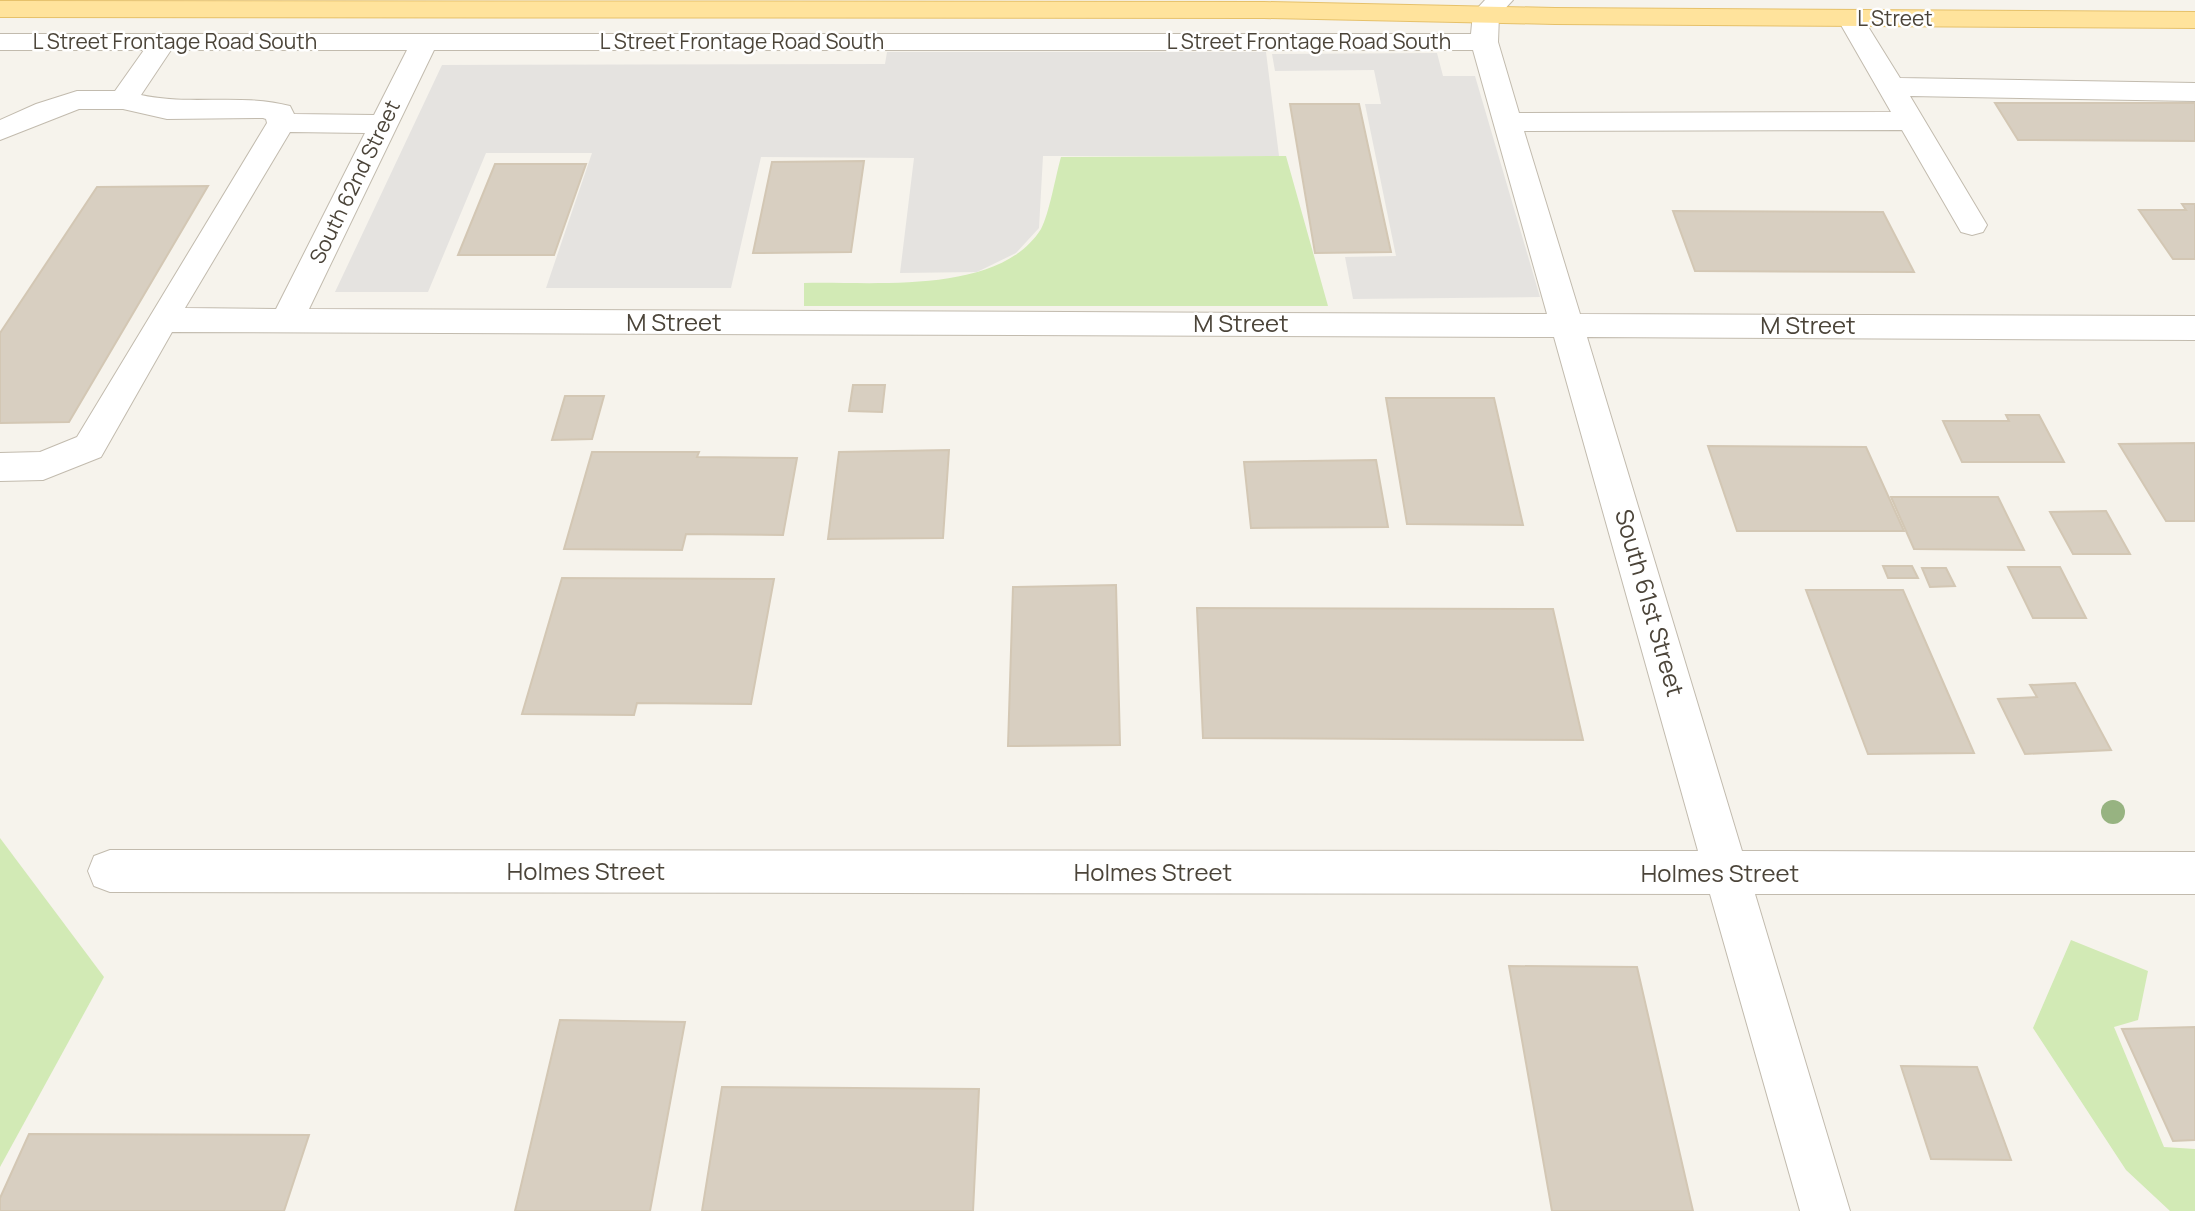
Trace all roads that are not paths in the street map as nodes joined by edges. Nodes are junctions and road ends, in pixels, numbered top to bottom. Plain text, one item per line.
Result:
1 (0, 9) edge
2 (1490, 18) edge
3 (1850, 19) junction
4 (2195, 20) edge
5 (0, 42) edge
6 (163, 42) junction
7 (424, 43) junction
8 (1891, 88) junction
9 (2195, 92) edge
10 (123, 100) junction
11 (1911, 121) junction
12 (1507, 122) junction
13 (281, 123) junction
14 (384, 124) junction
15 (0, 131) edge
16 (1972, 225) dead end
17 (162, 320) junction
18 (286, 322) junction
19 (1568, 325) junction
20 (2195, 328) edge
21 (0, 467) edge
22 (110, 871) dead end
23 (2195, 873) edge
24 (1728, 874) junction
25 (1825, 1211) edge

1 - 2 main road, L Street
2 - 3 main road, L Street
2 - 7 street, L Street Frontage Road South
2 - 12 street, South 61st Street
3 - 4 main road, L Street
3 - 8 street
5 - 6 street, L Street Frontage Road South
6 - 7 street, L Street Frontage Road South
6 - 10 street
7 - 14 street, South 62nd Street
8 - 9 street
8 - 11 street
10 - 13 street
10 - 15 street
11 - 12 street
11 - 16 street
12 - 19 street, South 61st Street
13 - 14 street
13 - 17 street
14 - 18 street, South 62nd Street
17 - 18 street, M Street
17 - 21 street
18 - 19 street, M Street
19 - 20 street, M Street
19 - 24 street, South 61st Street
22 - 24 street, Holmes Street
23 - 24 street, Holmes Street
24 - 25 street, South 61st Street

